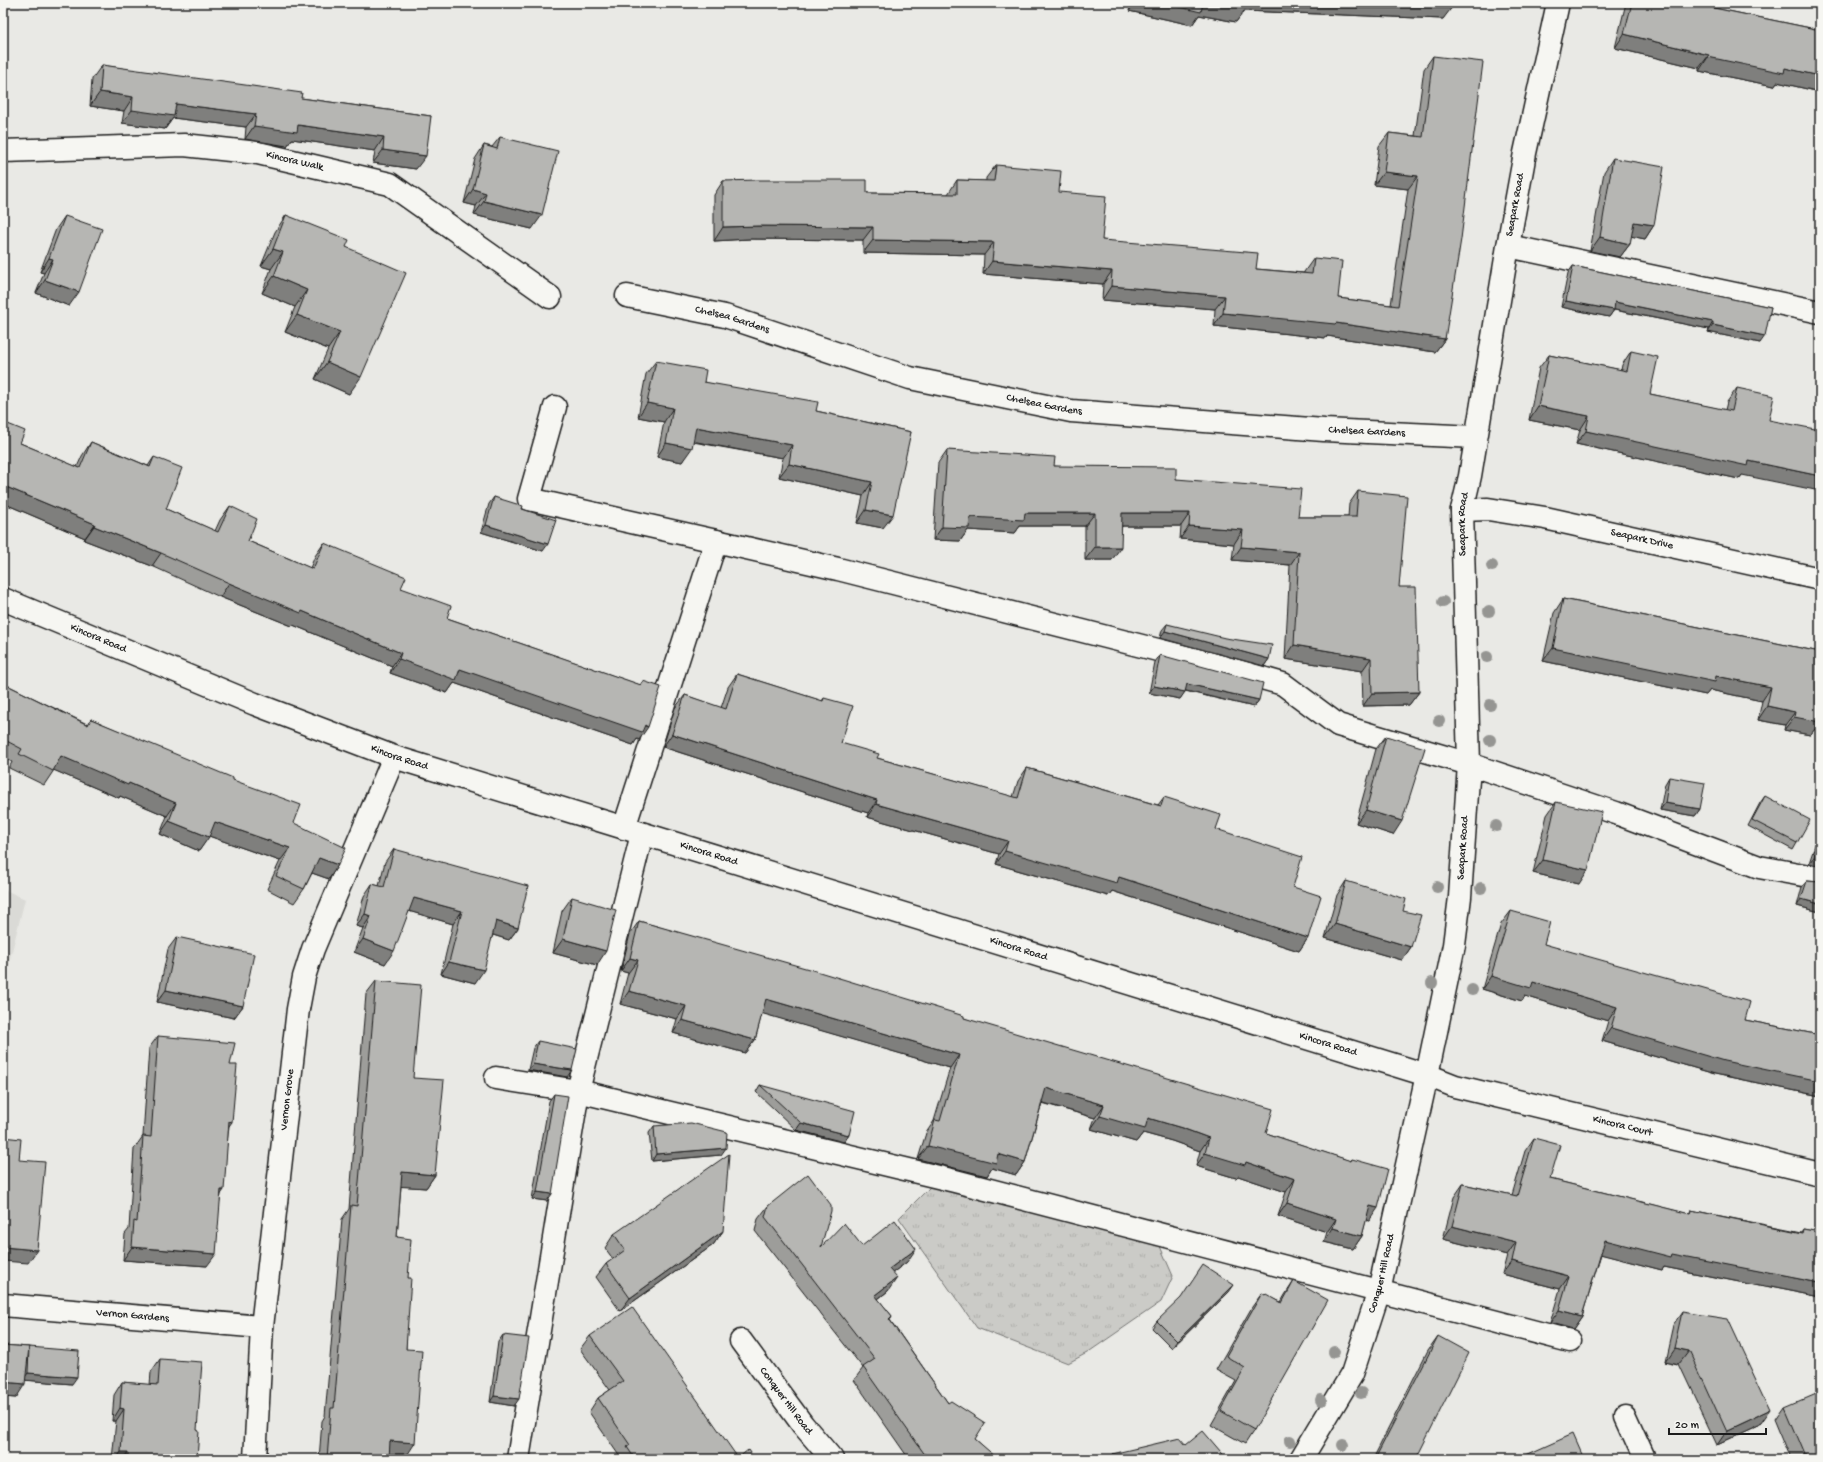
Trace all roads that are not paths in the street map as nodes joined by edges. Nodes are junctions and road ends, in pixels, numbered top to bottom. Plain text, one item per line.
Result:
1 (1558, 3) edge
2 (3, 151) edge
3 (1508, 246) junction
4 (627, 296) dead end
5 (550, 297) dead end
6 (1820, 312) edge
7 (555, 407) dead end
8 (1476, 437) junction
9 (1462, 510) junction
10 (716, 541) junction
11 (1820, 580) edge
12 (3, 599) edge
13 (394, 757) junction
14 (1469, 764) junction
15 (633, 831) junction
16 (1820, 878) edge
17 (1427, 1075) junction
18 (496, 1078) dead end
19 (578, 1091) junction
20 (1820, 1174) edge
21 (1379, 1291) junction
22 (3, 1305) edge
23 (262, 1327) junction
24 (741, 1341) dead end
25 (1570, 1341) dead end
26 (1625, 1417) dead end
27 (255, 1459) edge
28 (518, 1459) edge
29 (832, 1459) edge
30 (1301, 1459) edge
31 (1644, 1459) edge

1 - 3 street, Seapark Road
2 - 5 street, Kincora Walk
3 - 6 street
3 - 8 street, Seapark Road
4 - 8 street, Chelsea Gardens
7 - 10 street
8 - 9 street, Seapark Road
9 - 11 street, Seapark Drive
9 - 14 street, Seapark Road
10 - 14 street
10 - 15 street
12 - 13 street, Kincora Road
13 - 15 street, Kincora Road
13 - 23 street, Vernon Grove
14 - 16 street
14 - 17 street, Seapark Road
15 - 17 street, Kincora Road
15 - 19 street
17 - 20 street, Kincora Court
17 - 21 street, Conquer Hill Road
18 - 19 street
19 - 21 street
19 - 28 street
21 - 25 street
21 - 30 street, Conquer Hill Road
22 - 23 street, Vernon Gardens
23 - 27 street, Vernon Grove
24 - 29 street, Conquer Hill Road
26 - 31 street

